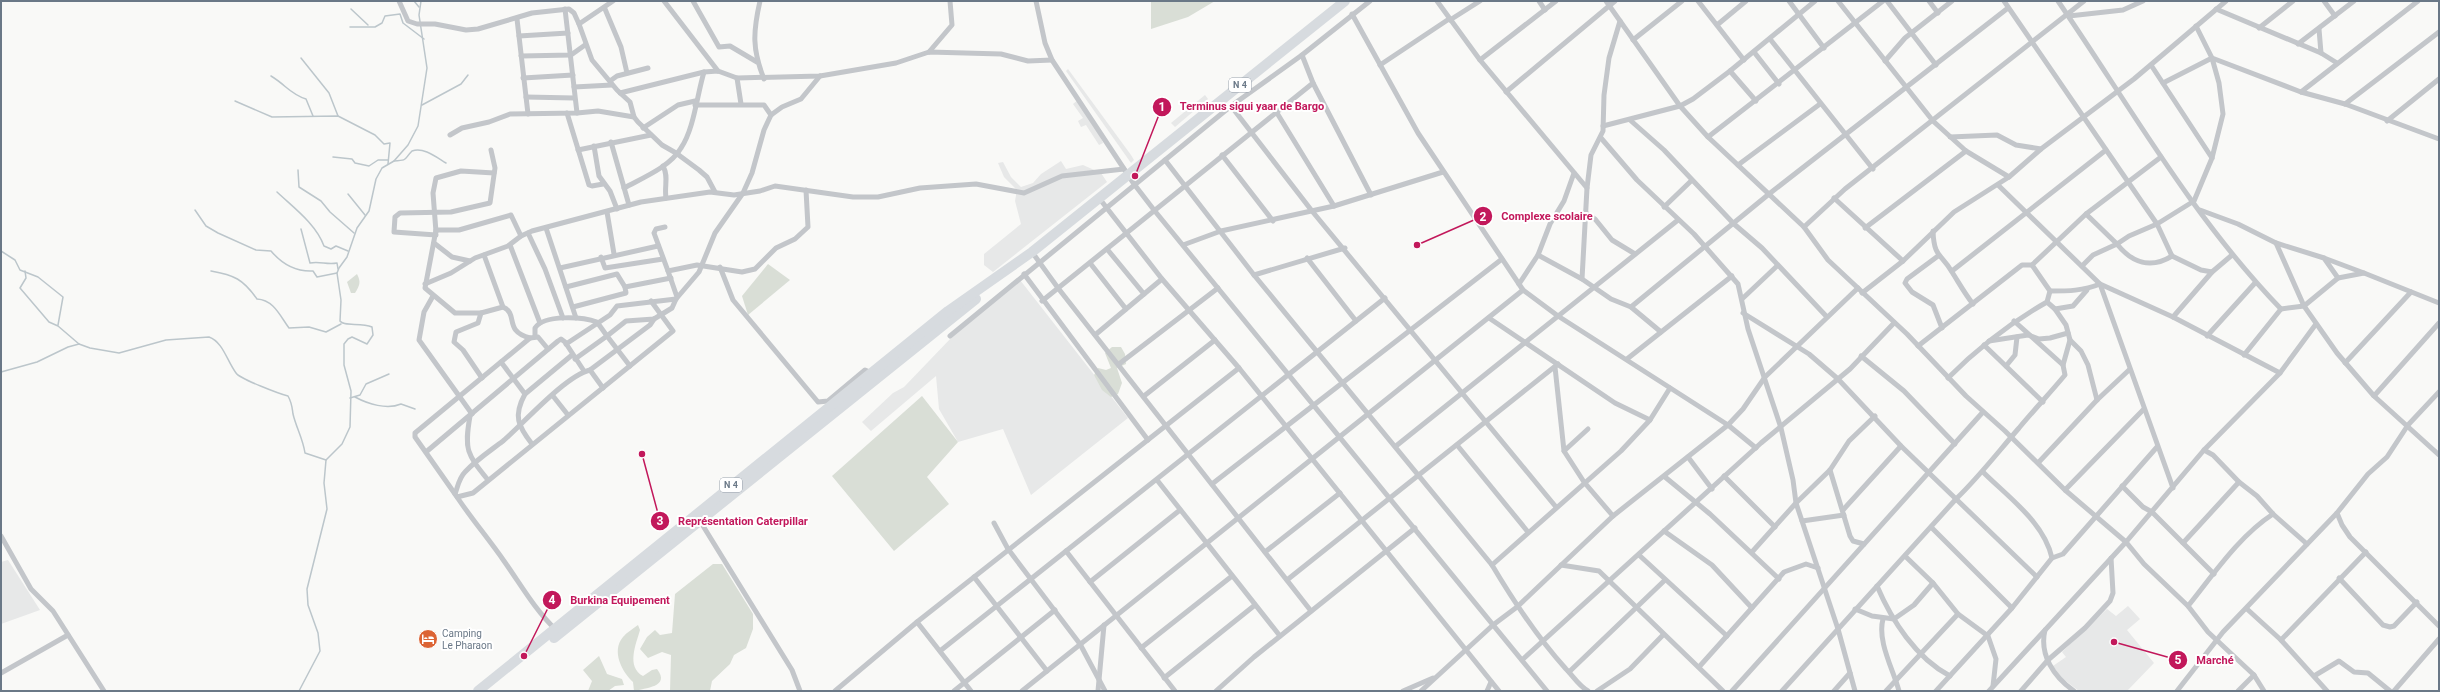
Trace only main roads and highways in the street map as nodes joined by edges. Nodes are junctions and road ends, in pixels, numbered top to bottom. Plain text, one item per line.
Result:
1 (1345, 1) edge
2 (990, 284) junction
3 (557, 632) junction
4 (478, 691) edge
5 (488, 691) edge

1 - 2 highway, N 4
2 - 3 highway, N 4
2 - 3 highway, N 4
3 - 4 highway, N 4
3 - 5 highway, N 4

